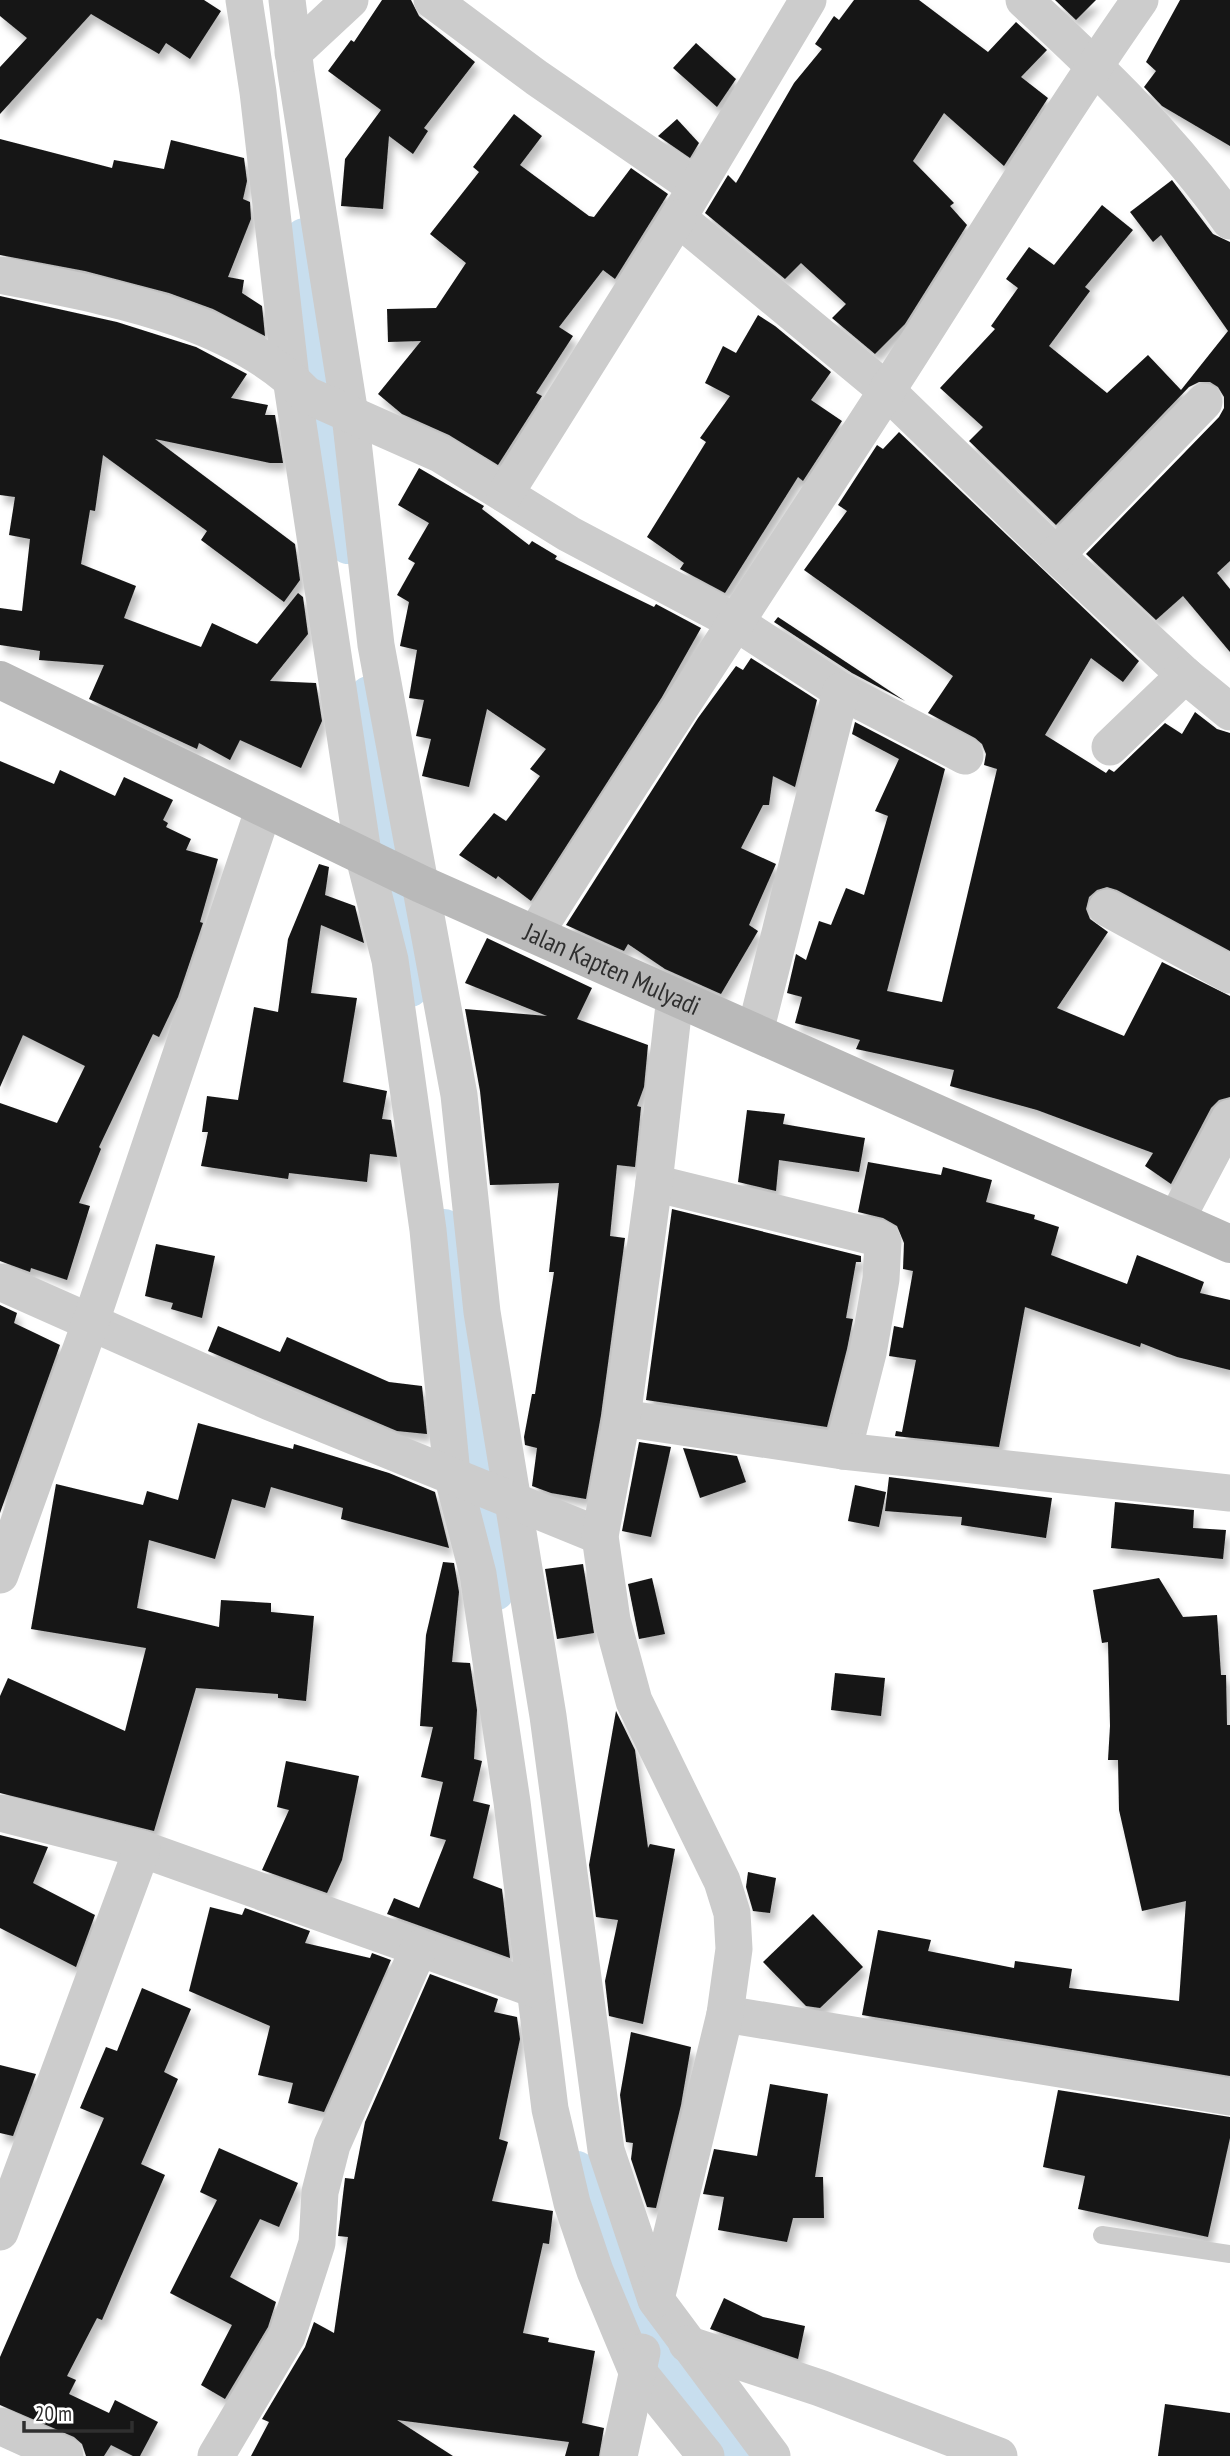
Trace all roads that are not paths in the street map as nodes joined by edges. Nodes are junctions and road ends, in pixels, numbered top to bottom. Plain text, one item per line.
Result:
1 (244, 0) edge
2 (288, 0) edge
3 (350, 0) edge
4 (432, 0) edge
5 (808, 0) edge
6 (1024, 0) edge
7 (1140, 0) edge
8 (293, 53) junction
9 (1094, 65) junction
10 (686, 202) junction
11 (1230, 221) edge
12 (0, 275) edge
13 (887, 391) junction
14 (321, 399) junction
15 (1204, 402) dead end
16 (505, 494) junction
17 (1056, 555) junction
18 (735, 622) junction
19 (1185, 675) junction
20 (0, 680) edge
21 (841, 691) junction
22 (1230, 712) edge
23 (1110, 747) dead end
24 (965, 756) dead end
25 (264, 808) junction
26 (368, 855) junction
27 (417, 882) junction
28 (1107, 908) dead end
29 (535, 934) junction
30 (1230, 975) edge
31 (675, 996) junction
32 (755, 1032) junction
33 (1230, 1118) edge
34 (654, 1183) junction
35 (1176, 1220) junction
36 (1230, 1244) edge
37 (0, 1282) edge
38 (91, 1321) junction
39 (622, 1418) junction
40 (844, 1451) junction
41 (458, 1478) junction
42 (1230, 1493) edge
43 (507, 1499) junction
44 (600, 1536) junction
45 (0, 1575) edge
46 (0, 1813) edge
47 (142, 1849) junction
48 (419, 1948) junction
49 (534, 1989) junction
50 (725, 2014) junction
51 (1230, 2097) edge
52 (0, 2232) edge
53 (1102, 2235) dead end
54 (1230, 2254) edge
55 (655, 2304) junction
56 (687, 2344) junction
57 (639, 2363) junction
58 (0, 2426) edge
59 (65, 2456) edge
60 (216, 2456) edge
61 (619, 2456) edge
62 (706, 2456) edge
63 (772, 2456) edge
64 (999, 2456) edge

1 - 14 street
2 - 8 street
3 - 8 street
4 - 10 street
5 - 10 street
6 - 9 street
7 - 9 street
8 - 14 street
9 - 11 street
9 - 13 street
10 - 13 street
10 - 16 street
12 - 14 street
13 - 17 street
13 - 18 street
14 - 16 street
14 - 26 street
14 - 27 street
15 - 17 street
16 - 18 street
17 - 19 street
18 - 21 street
18 - 29 street
19 - 22 street
19 - 23 street
20 - 25 main road, Jalan Kapten Mulyadi
21 - 24 street
21 - 32 street
25 - 26 main road, Jalan Kapten Mulyadi
25 - 38 street
26 - 27 main road, Jalan Kapten Mulyadi
26 - 41 street
27 - 29 main road, Jalan Kapten Mulyadi
27 - 43 street
28 - 30 street
29 - 31 main road, Jalan Kapten Mulyadi
31 - 32 main road, Jalan Kapten Mulyadi
31 - 34 street
32 - 35 main road, Jalan Kapten Mulyadi
33 - 35 street
34 - 39 street
34 - 40 street
35 - 36 main road, Jalan Kapten Mulyadi
37 - 38 street
38 - 41 street
38 - 45 street
39 - 40 street
39 - 44 street
40 - 42 street
41 - 43 street
41 - 49 street
43 - 44 street
43 - 55 street
44 - 50 street
46 - 47 street
47 - 48 street
47 - 52 street
48 - 49 street
48 - 60 street
49 - 57 street
50 - 51 street
50 - 55 street
53 - 54 lane
55 - 56 street
55 - 57 street
56 - 63 street
56 - 64 street
57 - 61 street
57 - 62 street
58 - 59 street

